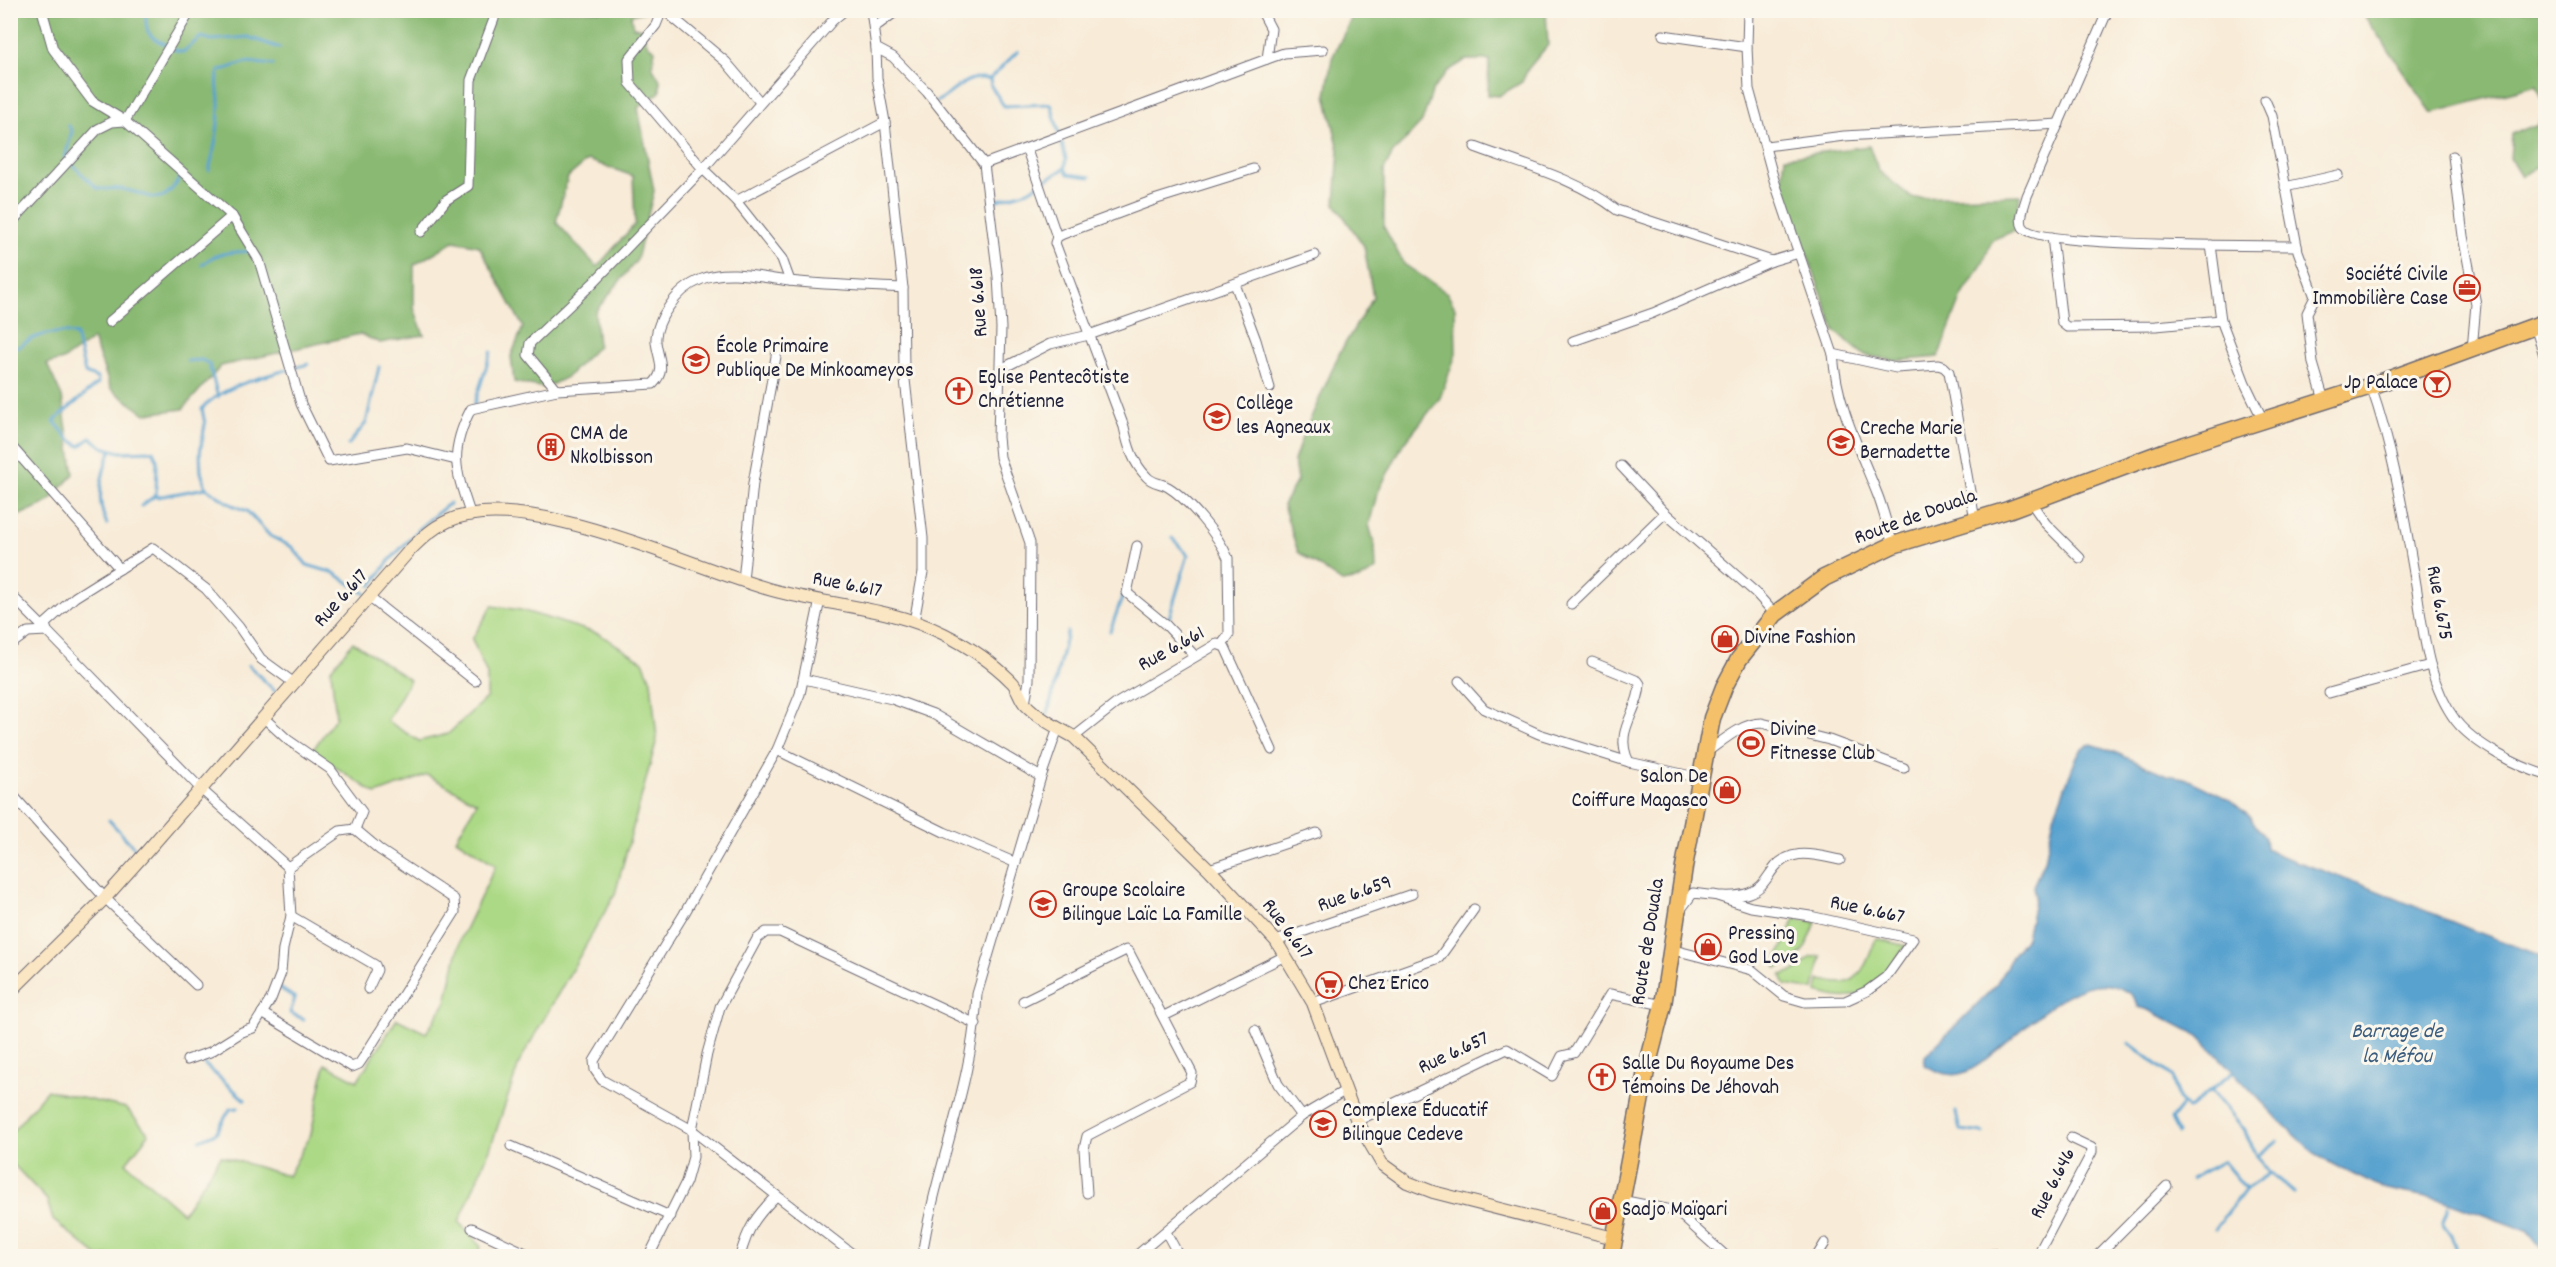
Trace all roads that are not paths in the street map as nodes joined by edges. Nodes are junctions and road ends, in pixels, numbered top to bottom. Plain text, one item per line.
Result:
1 (42, 10) edge
2 (191, 10) edge
3 (495, 10) edge
4 (663, 10) edge
5 (845, 10) edge
6 (871, 10) edge
7 (898, 10) edge
8 (1261, 10) edge
9 (1748, 10) edge
10 (2108, 10) edge
11 (875, 27) junction
12 (1663, 35) dead end
13 (876, 48) junction
14 (1746, 48) junction
15 (1323, 50) dead end
16 (1267, 59) junction
17 (2265, 100) dead end
18 (760, 102) junction
19 (125, 121) junction
20 (885, 122) junction
21 (2059, 124) junction
22 (1766, 146) junction
23 (1475, 147) dead end
24 (1028, 150) junction
25 (2453, 156) dead end
26 (984, 164) junction
27 (703, 169) junction
28 (1253, 169) dead end
29 (2338, 175) dead end
30 (2285, 187) junction
31 (736, 201) junction
32 (232, 216) junction
33 (10, 224) edge
34 (421, 232) dead end
35 (1058, 237) junction
36 (2052, 237) junction
37 (2211, 245) junction
38 (2297, 246) junction
39 (1799, 253) junction
40 (1314, 255) dead end
41 (1773, 261) junction
42 (790, 281) junction
43 (1235, 284) junction
44 (903, 288) junction
45 (2222, 320) junction
46 (109, 322) dead end
47 (2540, 324) edge
48 (1089, 335) junction
49 (1573, 341) dead end
50 (2472, 350) junction
51 (777, 351) dead end
52 (1833, 354) junction
53 (2546, 362) edge
54 (1001, 369) junction
55 (2370, 386) junction
56 (1270, 388) dead end
57 (557, 390) junction
58 (2324, 400) junction
59 (2263, 420) junction
60 (11, 446) edge
61 (456, 460) junction
62 (1621, 466) dead end
63 (2030, 501) junction
64 (1665, 513) junction
65 (471, 516) junction
66 (1975, 520) junction
67 (1893, 545) junction
68 (1137, 546) dead end
69 (2080, 558) dead end
70 (120, 569) junction
71 (743, 580) junction
72 (10, 594) edge
73 (370, 598) junction
74 (820, 600) junction
75 (1571, 604) dead end
76 (1775, 614) junction
77 (915, 622) junction
78 (47, 631) junction
79 (1222, 644) junction
80 (10, 645) edge
81 (1195, 656) junction
82 (1592, 662) dead end
83 (2430, 665) junction
84 (804, 679) junction
85 (475, 681) dead end
86 (1459, 681) dead end
87 (294, 683) junction
88 (2329, 693) dead end
89 (1025, 704) junction
90 (263, 717) junction
91 (1058, 728) junction
92 (1074, 737) junction
93 (777, 750) junction
94 (1272, 750) dead end
95 (1705, 753) junction
96 (1629, 762) junction
97 (1904, 768) dead end
98 (2546, 775) edge
99 (1041, 777) junction
100 (1700, 778) junction
101 (202, 790) junction
102 (10, 792) edge
103 (355, 829) junction
104 (1317, 833) dead end
105 (1840, 860) dead end
106 (1016, 863) junction
107 (288, 867) junction
108 (1209, 869) junction
109 (1412, 894) dead end
110 (1714, 895) junction
111 (105, 898) junction
112 (1474, 909) dead end
113 (1677, 914) junction
114 (291, 916) junction
115 (1276, 941) junction
116 (1670, 949) junction
117 (1285, 956) junction
118 (196, 986) dead end
119 (368, 988) dead end
120 (10, 992) edge
121 (1023, 1000) dead end
122 (1313, 1003) junction
123 (1663, 1005) junction
124 (262, 1013) junction
125 (1164, 1016) junction
126 (976, 1024) junction
127 (1255, 1030) dead end
128 (187, 1060) dead end
129 (1346, 1090) junction
130 (1302, 1116) junction
131 (1357, 1121) junction
132 (692, 1130) junction
133 (2071, 1138) dead end
134 (511, 1146) dead end
135 (2167, 1186) dead end
136 (1087, 1193) dead end
137 (776, 1196) junction
138 (1621, 1200) junction
139 (670, 1216) junction
140 (471, 1228) dead end
141 (1166, 1232) junction
142 (1614, 1238) junction
143 (1825, 1243) dead end
144 (532, 1257) edge
145 (649, 1257) edge
146 (740, 1257) edge
147 (855, 1257) edge
148 (922, 1257) edge
149 (1136, 1257) edge
150 (1179, 1257) edge
151 (1611, 1257) edge
152 (1726, 1257) edge
153 (1817, 1257) edge
154 (1965, 1257) edge
155 (2007, 1257) edge
156 (2037, 1257) edge
157 (2097, 1257) edge

1 - 19 street
2 - 19 street
3 - 34 street
4 - 18 street
4 - 27 street
5 - 18 street
6 - 11 street
7 - 11 street
8 - 16 street
9 - 14 street
10 - 21 street
11 - 13 street
12 - 14 street
13 - 20 street
13 - 26 street
14 - 22 street
15 - 16 street
16 - 24 street
17 - 30 street
18 - 27 street
19 - 32 street
19 - 33 street
20 - 31 street
20 - 44 street
21 - 22 street
21 - 36 street
22 - 39 street
23 - 41 street
24 - 26 street
24 - 35 street
25 - 50 street
26 - 54 street, Rue 6.618
27 - 31 street
27 - 57 street
28 - 35 street
29 - 30 street
30 - 38 street
31 - 42 street
32 - 46 street
32 - 61 street
35 - 48 street
36 - 37 street
36 - 45 street
37 - 38 street
37 - 45 street
38 - 58 street
39 - 41 street
39 - 52 street
40 - 43 street
41 - 49 street
42 - 44 street
42 - 57 street
43 - 48 street
43 - 56 street
44 - 77 street
45 - 59 street
47 - 50 highway, Route de Douala
47 - 53 street
48 - 54 street
48 - 79 street
50 - 55 highway, Route de Douala
51 - 71 street
52 - 66 street
52 - 67 street
54 - 89 street, Rue 6.618
55 - 58 highway, Route de Douala
55 - 83 street, Rue 6.675
57 - 61 street
58 - 59 highway, Route de Douala
59 - 63 highway, Route de Douala
60 - 70 street
61 - 65 street
62 - 64 street
63 - 66 highway, Route de Douala
63 - 69 street
64 - 75 street
64 - 76 street
65 - 71 street, Rue 6.617
65 - 73 street, Rue 6.617
66 - 67 highway, Route de Douala
67 - 76 highway, Route de Douala
68 - 81 street
70 - 78 street
70 - 87 street
71 - 74 street, Rue 6.617
72 - 78 street
73 - 85 street
73 - 87 street, Rue 6.617
74 - 77 street, Rue 6.617
74 - 84 street
76 - 95 highway, Route de Douala
77 - 89 street, Rue 6.617
78 - 80 street
78 - 101 street
79 - 81 street, Rue 6.661
79 - 94 street, Rue 6.661
81 - 92 street, Rue 6.661
82 - 96 street
83 - 88 street
83 - 98 street, Rue 6.675
84 - 93 street
84 - 99 street
86 - 96 street
87 - 90 street, Rue 6.617
89 - 91 street, Rue 6.617
90 - 101 street, Rue 6.617
90 - 103 street
91 - 92 street, Rue 6.617
91 - 99 street
92 - 108 street, Rue 6.617
93 - 106 street
93 - 132 street
95 - 97 street
95 - 100 highway, Route de Douala
96 - 100 street
99 - 106 street
100 - 113 highway, Route de Douala
101 - 107 street
101 - 111 street, Rue 6.617
102 - 111 street
103 - 107 street
103 - 124 street
104 - 108 street
105 - 110 street
106 - 126 street
107 - 114 street
108 - 115 street, Rue 6.617
109 - 115 street, Rue 6.659
110 - 113 street
110 - 116 street, Rue 6.667
111 - 118 street
111 - 120 street, Rue 6.617
112 - 122 street
113 - 116 highway, Route de Douala
114 - 119 street
114 - 124 street
115 - 117 street, Rue 6.617
116 - 123 highway, Route de Douala
117 - 122 street, Rue 6.617
117 - 125 street
121 - 125 street
122 - 129 street, Rue 6.617
123 - 131 street, Rue 6.657
123 - 138 highway, Route de Douala
124 - 128 street
125 - 136 street
126 - 132 street
126 - 148 street
127 - 130 street
129 - 130 street
129 - 131 street, Rue 6.617
130 - 141 street
131 - 142 street, Rue 6.617
132 - 137 street
132 - 139 street
133 - 156 street, Rue 6.646
134 - 139 street
135 - 157 street
137 - 146 street
137 - 147 street
138 - 142 highway, Route de Douala
138 - 152 street
139 - 145 street
140 - 144 street
141 - 149 street
141 - 150 street
142 - 151 highway, Route de Douala
143 - 153 street
154 - 155 street

